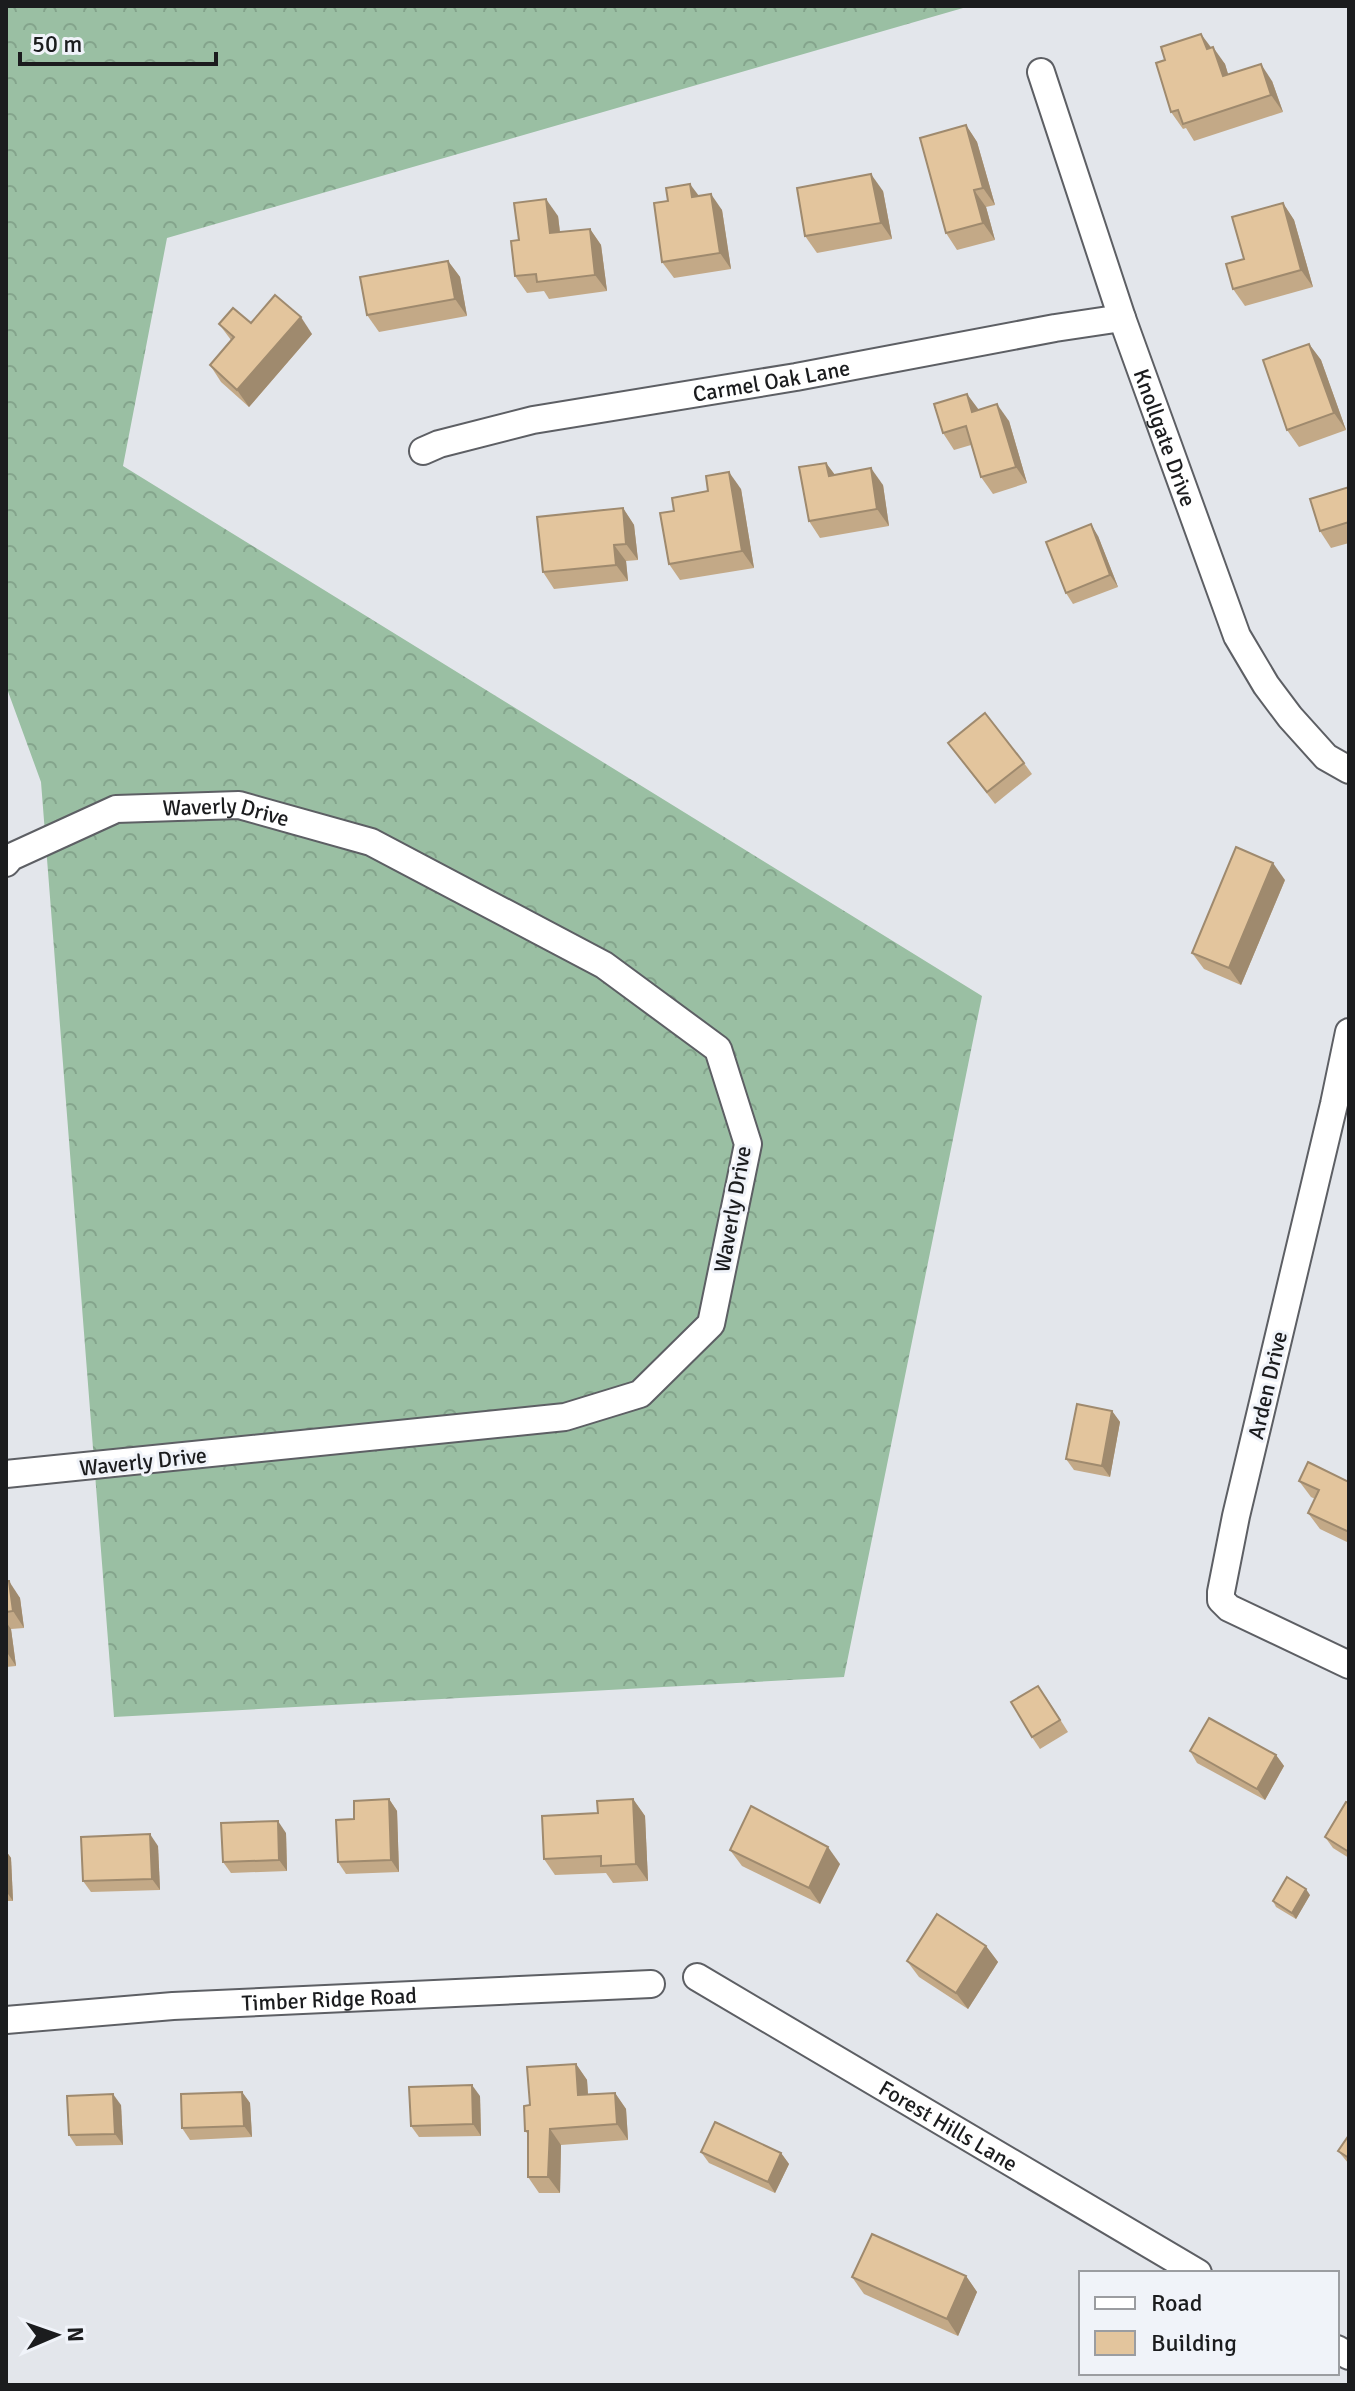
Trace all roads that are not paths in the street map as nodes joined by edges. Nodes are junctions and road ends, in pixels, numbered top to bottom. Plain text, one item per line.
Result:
1 (1041, 72) dead end
2 (1122, 318) junction
3 (423, 451) dead end
4 (1349, 770) edge
5 (6, 863) edge
6 (1348, 1044) edge
7 (6, 1474) edge
8 (1349, 1665) edge
9 (697, 1977) dead end
10 (651, 1984) dead end
11 (6, 2020) edge
12 (1195, 2271) edge

1 - 2 street, Knollgate Drive
2 - 3 street, Carmel Oak Lane
2 - 4 street, Knollgate Drive
5 - 7 street, Waverly Drive
6 - 8 street, Arden Drive
9 - 12 street, Forest Hills Lane
10 - 11 street, Timber Ridge Road

